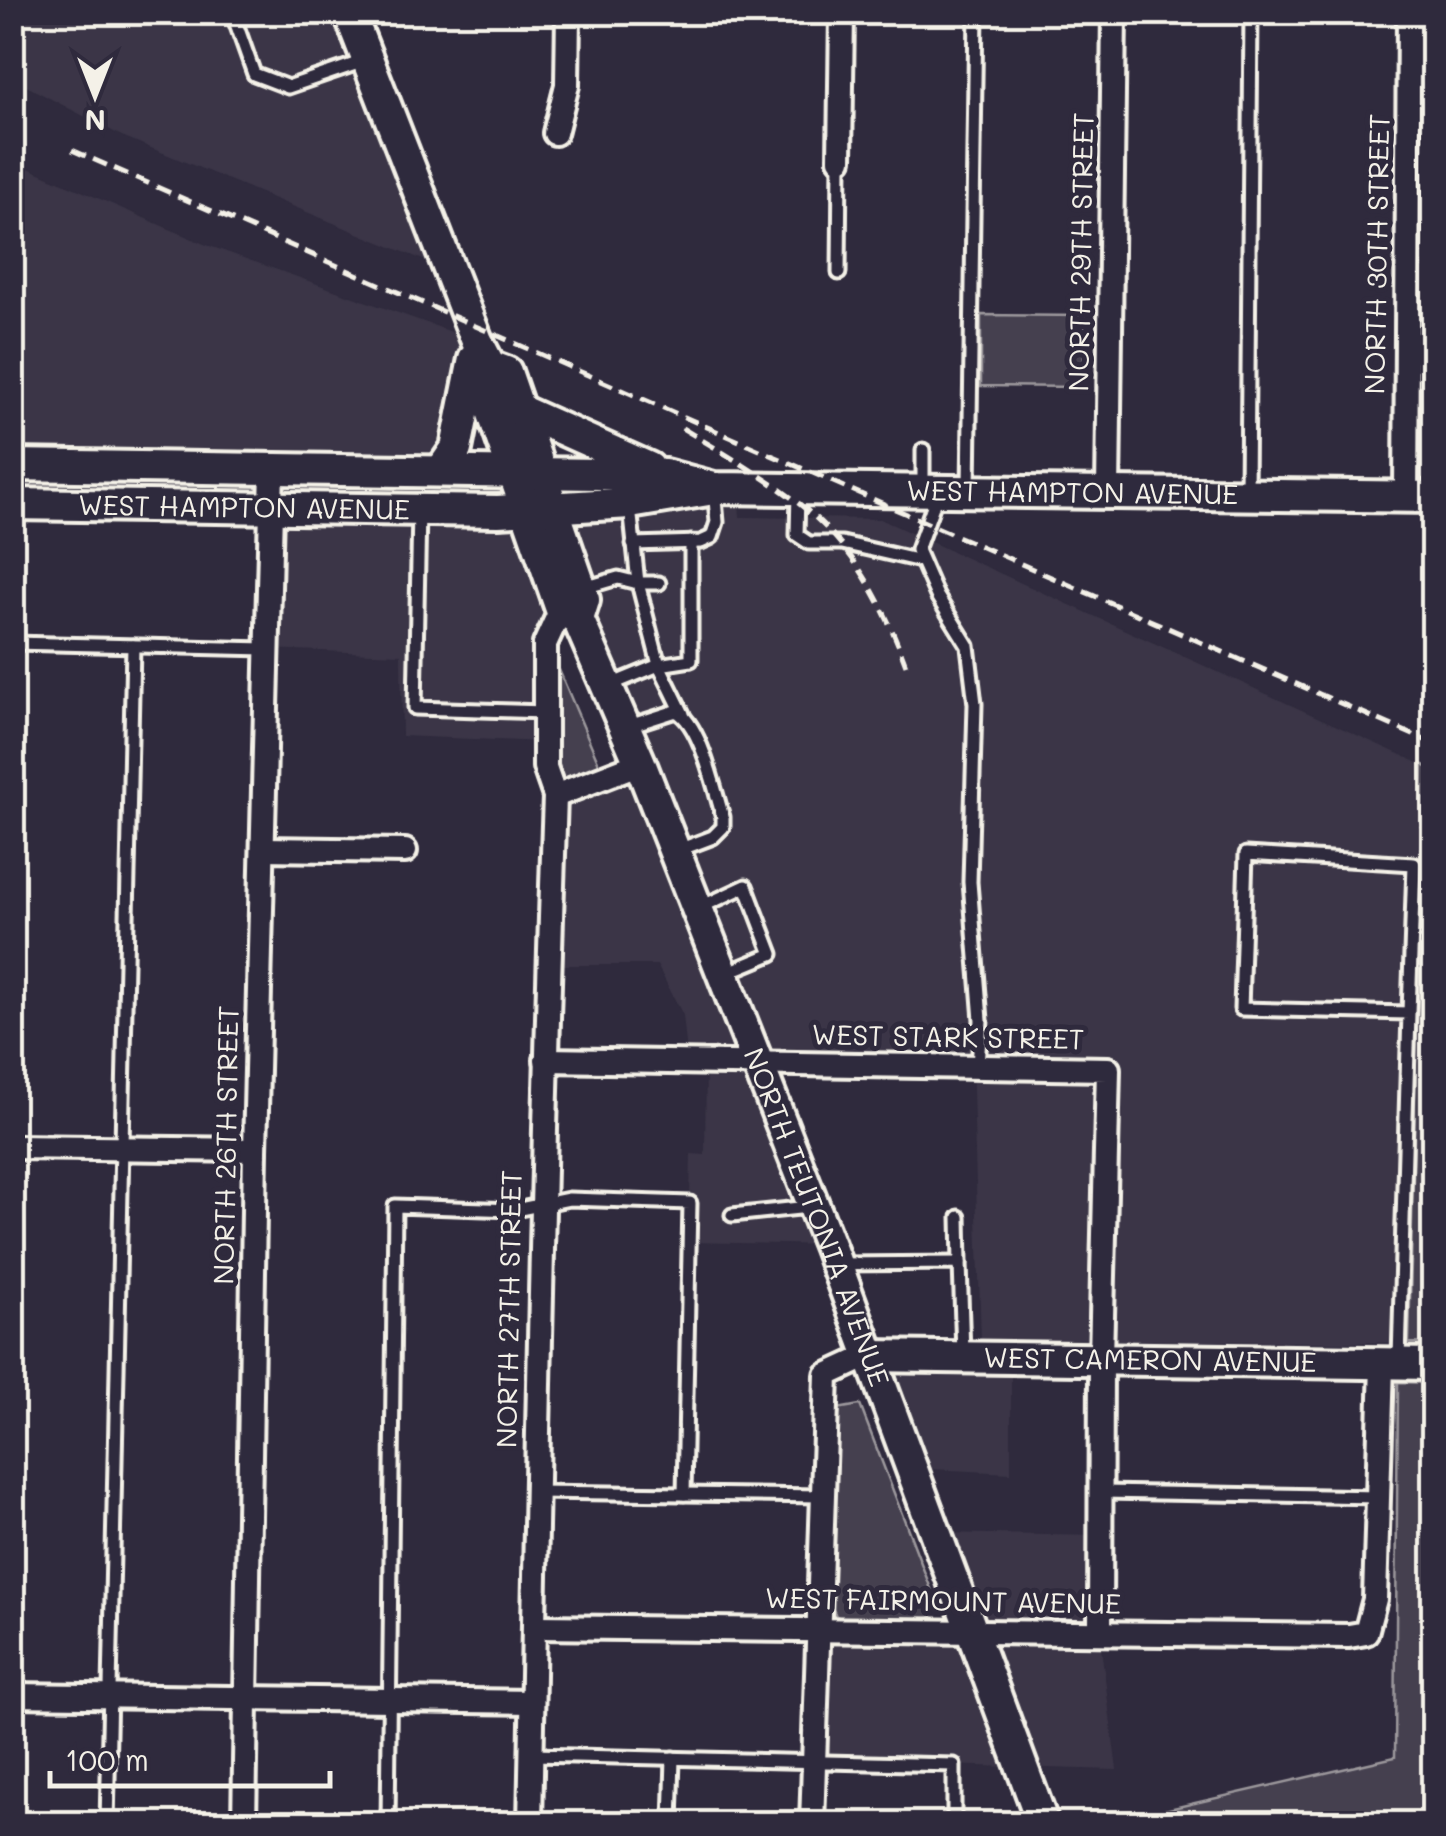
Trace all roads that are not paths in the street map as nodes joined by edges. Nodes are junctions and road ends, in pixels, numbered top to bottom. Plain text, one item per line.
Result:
1 (232, 12) edge
2 (349, 12) edge
3 (568, 12) edge
4 (842, 12) edge
5 (976, 12) edge
6 (1114, 12) edge
7 (1250, 12) edge
8 (1409, 12) edge
9 (367, 60) junction
10 (555, 134) dead end
11 (840, 160) joint
12 (839, 273) dead end
13 (484, 354) junction
14 (518, 410) junction
15 (922, 450) dead end
16 (12, 464) edge
17 (272, 468) junction
18 (441, 471) junction
19 (526, 472) junction
20 (665, 476) junction
21 (714, 488) junction
22 (798, 490) junction
23 (943, 491) junction
24 (1108, 492) junction
25 (1248, 494) junction
26 (1420, 497) edge
27 (630, 503) junction
28 (12, 504) edge
29 (271, 508) junction
30 (539, 509) junction
31 (420, 510) junction
32 (692, 542) junction
33 (633, 544) junction
34 (922, 561) junction
35 (638, 583) junction
36 (659, 583) dead end
37 (573, 606) junction
38 (644, 608) junction
39 (660, 609) dead end
40 (12, 643) edge
41 (132, 646) junction
42 (268, 649) junction
43 (659, 665) junction
44 (606, 686) junction
45 (545, 712) junction
46 (683, 714) junction
47 (624, 727) junction
48 (640, 763) junction
49 (554, 796) junction
50 (263, 849) junction
51 (405, 851) dead end
52 (675, 852) junction
53 (697, 908) junction
54 (722, 974) junction
55 (1409, 1013) junction
56 (546, 1060) junction
57 (757, 1064) junction
58 (978, 1067) junction
59 (12, 1147) edge
60 (120, 1150) junction
61 (256, 1150) junction
62 (542, 1203) junction
63 (814, 1206) junction
64 (732, 1215) dead end
65 (960, 1217) dead end
66 (960, 1263) junction
67 (836, 1264) junction
68 (868, 1356) junction
69 (962, 1356) junction
70 (1101, 1358) junction
71 (1390, 1364) junction
72 (1434, 1364) edge
73 (535, 1492) junction
74 (1102, 1492) junction
75 (684, 1494) junction
76 (822, 1496) junction
77 (1378, 1497) junction
78 (536, 1626) junction
79 (816, 1630) junction
80 (972, 1630) junction
81 (1100, 1633) junction
82 (12, 1695) edge
83 (110, 1696) junction
84 (247, 1698) junction
85 (391, 1700) junction
86 (532, 1702) junction
87 (531, 1756) junction
88 (672, 1758) junction
89 (812, 1761) junction
90 (107, 1824) edge
91 (244, 1824) edge
92 (388, 1824) edge
93 (530, 1824) edge
94 (672, 1824) edge
95 (812, 1824) edge
96 (954, 1824) edge
97 (1042, 1824) edge

1 - 9 lane
2 - 9 main road, NORTH TEUTONIA AVENUE
3 - 10 street
4 - 11 street
5 - 23 lane
6 - 24 street, NORTH 29TH STREET
7 - 25 lane
8 - 26 street, NORTH 30TH STREET
9 - 13 main road, NORTH TEUTONIA AVENUE
11 - 12 lane
13 - 14 main road, NORTH TEUTONIA AVENUE
13 - 18 main road
13 - 19 main road, NORTH TEUTONIA AVENUE
14 - 19 main road, NORTH TEUTONIA AVENUE
14 - 20 main road
15 - 23 lane
16 - 17 main road, WEST HAMPTON AVENUE
17 - 18 main road, WEST HAMPTON AVENUE
17 - 29 street, NORTH 26TH STREET
18 - 19 main road, WEST HAMPTON AVENUE
19 - 20 main road, WEST HAMPTON AVENUE
19 - 30 main road, NORTH TEUTONIA AVENUE
20 - 21 main road, WEST HAMPTON AVENUE
21 - 22 main road, WEST HAMPTON AVENUE
21 - 27 main road, WEST HAMPTON AVENUE
21 - 32 lane
22 - 23 main road, WEST HAMPTON AVENUE
22 - 34 lane
23 - 24 main road, WEST HAMPTON AVENUE
23 - 34 lane
24 - 25 main road, WEST HAMPTON AVENUE
25 - 26 main road, WEST HAMPTON AVENUE
27 - 30 main road, WEST HAMPTON AVENUE
27 - 33 lane
28 - 29 main road, WEST HAMPTON AVENUE
29 - 31 main road, WEST HAMPTON AVENUE
29 - 42 street, NORTH 26TH STREET
30 - 31 main road, WEST HAMPTON AVENUE
30 - 37 main road, NORTH TEUTONIA AVENUE
31 - 45 lane
32 - 33 lane
32 - 43 lane
33 - 35 lane
34 - 58 lane
35 - 36 lane
35 - 37 lane
35 - 38 lane
37 - 44 main road, NORTH TEUTONIA AVENUE
37 - 45 street, NORTH 27TH STREET
38 - 39 lane
38 - 43 lane
40 - 41 lane
41 - 42 lane
41 - 60 lane
42 - 50 street, NORTH 26TH STREET
43 - 44 lane
43 - 46 lane
44 - 47 main road, NORTH TEUTONIA AVENUE
45 - 49 street, NORTH 27TH STREET
46 - 47 lane
46 - 52 lane
47 - 48 main road, NORTH TEUTONIA AVENUE
48 - 49 street
48 - 52 main road, NORTH TEUTONIA AVENUE
49 - 56 street, NORTH 27TH STREET
50 - 51 street
50 - 61 street, NORTH 26TH STREET
52 - 53 main road, NORTH TEUTONIA AVENUE
53 - 54 main road, NORTH TEUTONIA AVENUE
53 - 54 lane
54 - 57 main road, NORTH TEUTONIA AVENUE
55 - 55 lane
55 - 71 lane
56 - 57 street, WEST STARK STREET
56 - 62 street, NORTH 27TH STREET
57 - 58 street, WEST STARK STREET
57 - 63 main road, NORTH TEUTONIA AVENUE
58 - 70 street, WEST STARK STREET
59 - 60 street
60 - 61 street
60 - 83 lane
61 - 84 street, NORTH 26TH STREET
62 - 73 street, NORTH 27TH STREET
62 - 75 lane
62 - 85 lane
63 - 64 lane
63 - 67 main road, NORTH TEUTONIA AVENUE
65 - 66 lane
66 - 67 lane
66 - 69 lane
67 - 68 main road, NORTH TEUTONIA AVENUE
68 - 69 main road, WEST CAMERON AVENUE
68 - 76 street
68 - 80 main road, NORTH TEUTONIA AVENUE
69 - 70 main road, WEST CAMERON AVENUE
70 - 71 main road, WEST CAMERON AVENUE
70 - 74 street
71 - 72 main road, WEST CAMERON AVENUE
71 - 77 street
73 - 75 lane
73 - 78 street, NORTH 27TH STREET
74 - 77 lane
74 - 81 street
75 - 76 lane
76 - 79 street
77 - 81 street, WEST FAIRMOUNT AVENUE
78 - 79 street, WEST FAIRMOUNT AVENUE
78 - 86 street, NORTH 27TH STREET
79 - 80 street, WEST FAIRMOUNT AVENUE
79 - 89 street
80 - 81 street, WEST FAIRMOUNT AVENUE
80 - 97 main road, NORTH TEUTONIA AVENUE
82 - 83 street
83 - 84 street
83 - 90 lane
84 - 85 street
84 - 91 street, NORTH 26TH STREET
85 - 86 street
85 - 92 lane
86 - 87 street, NORTH 27TH STREET
87 - 88 lane
87 - 93 street, NORTH 27TH STREET
88 - 89 lane
88 - 94 lane
89 - 95 street
89 - 96 lane

